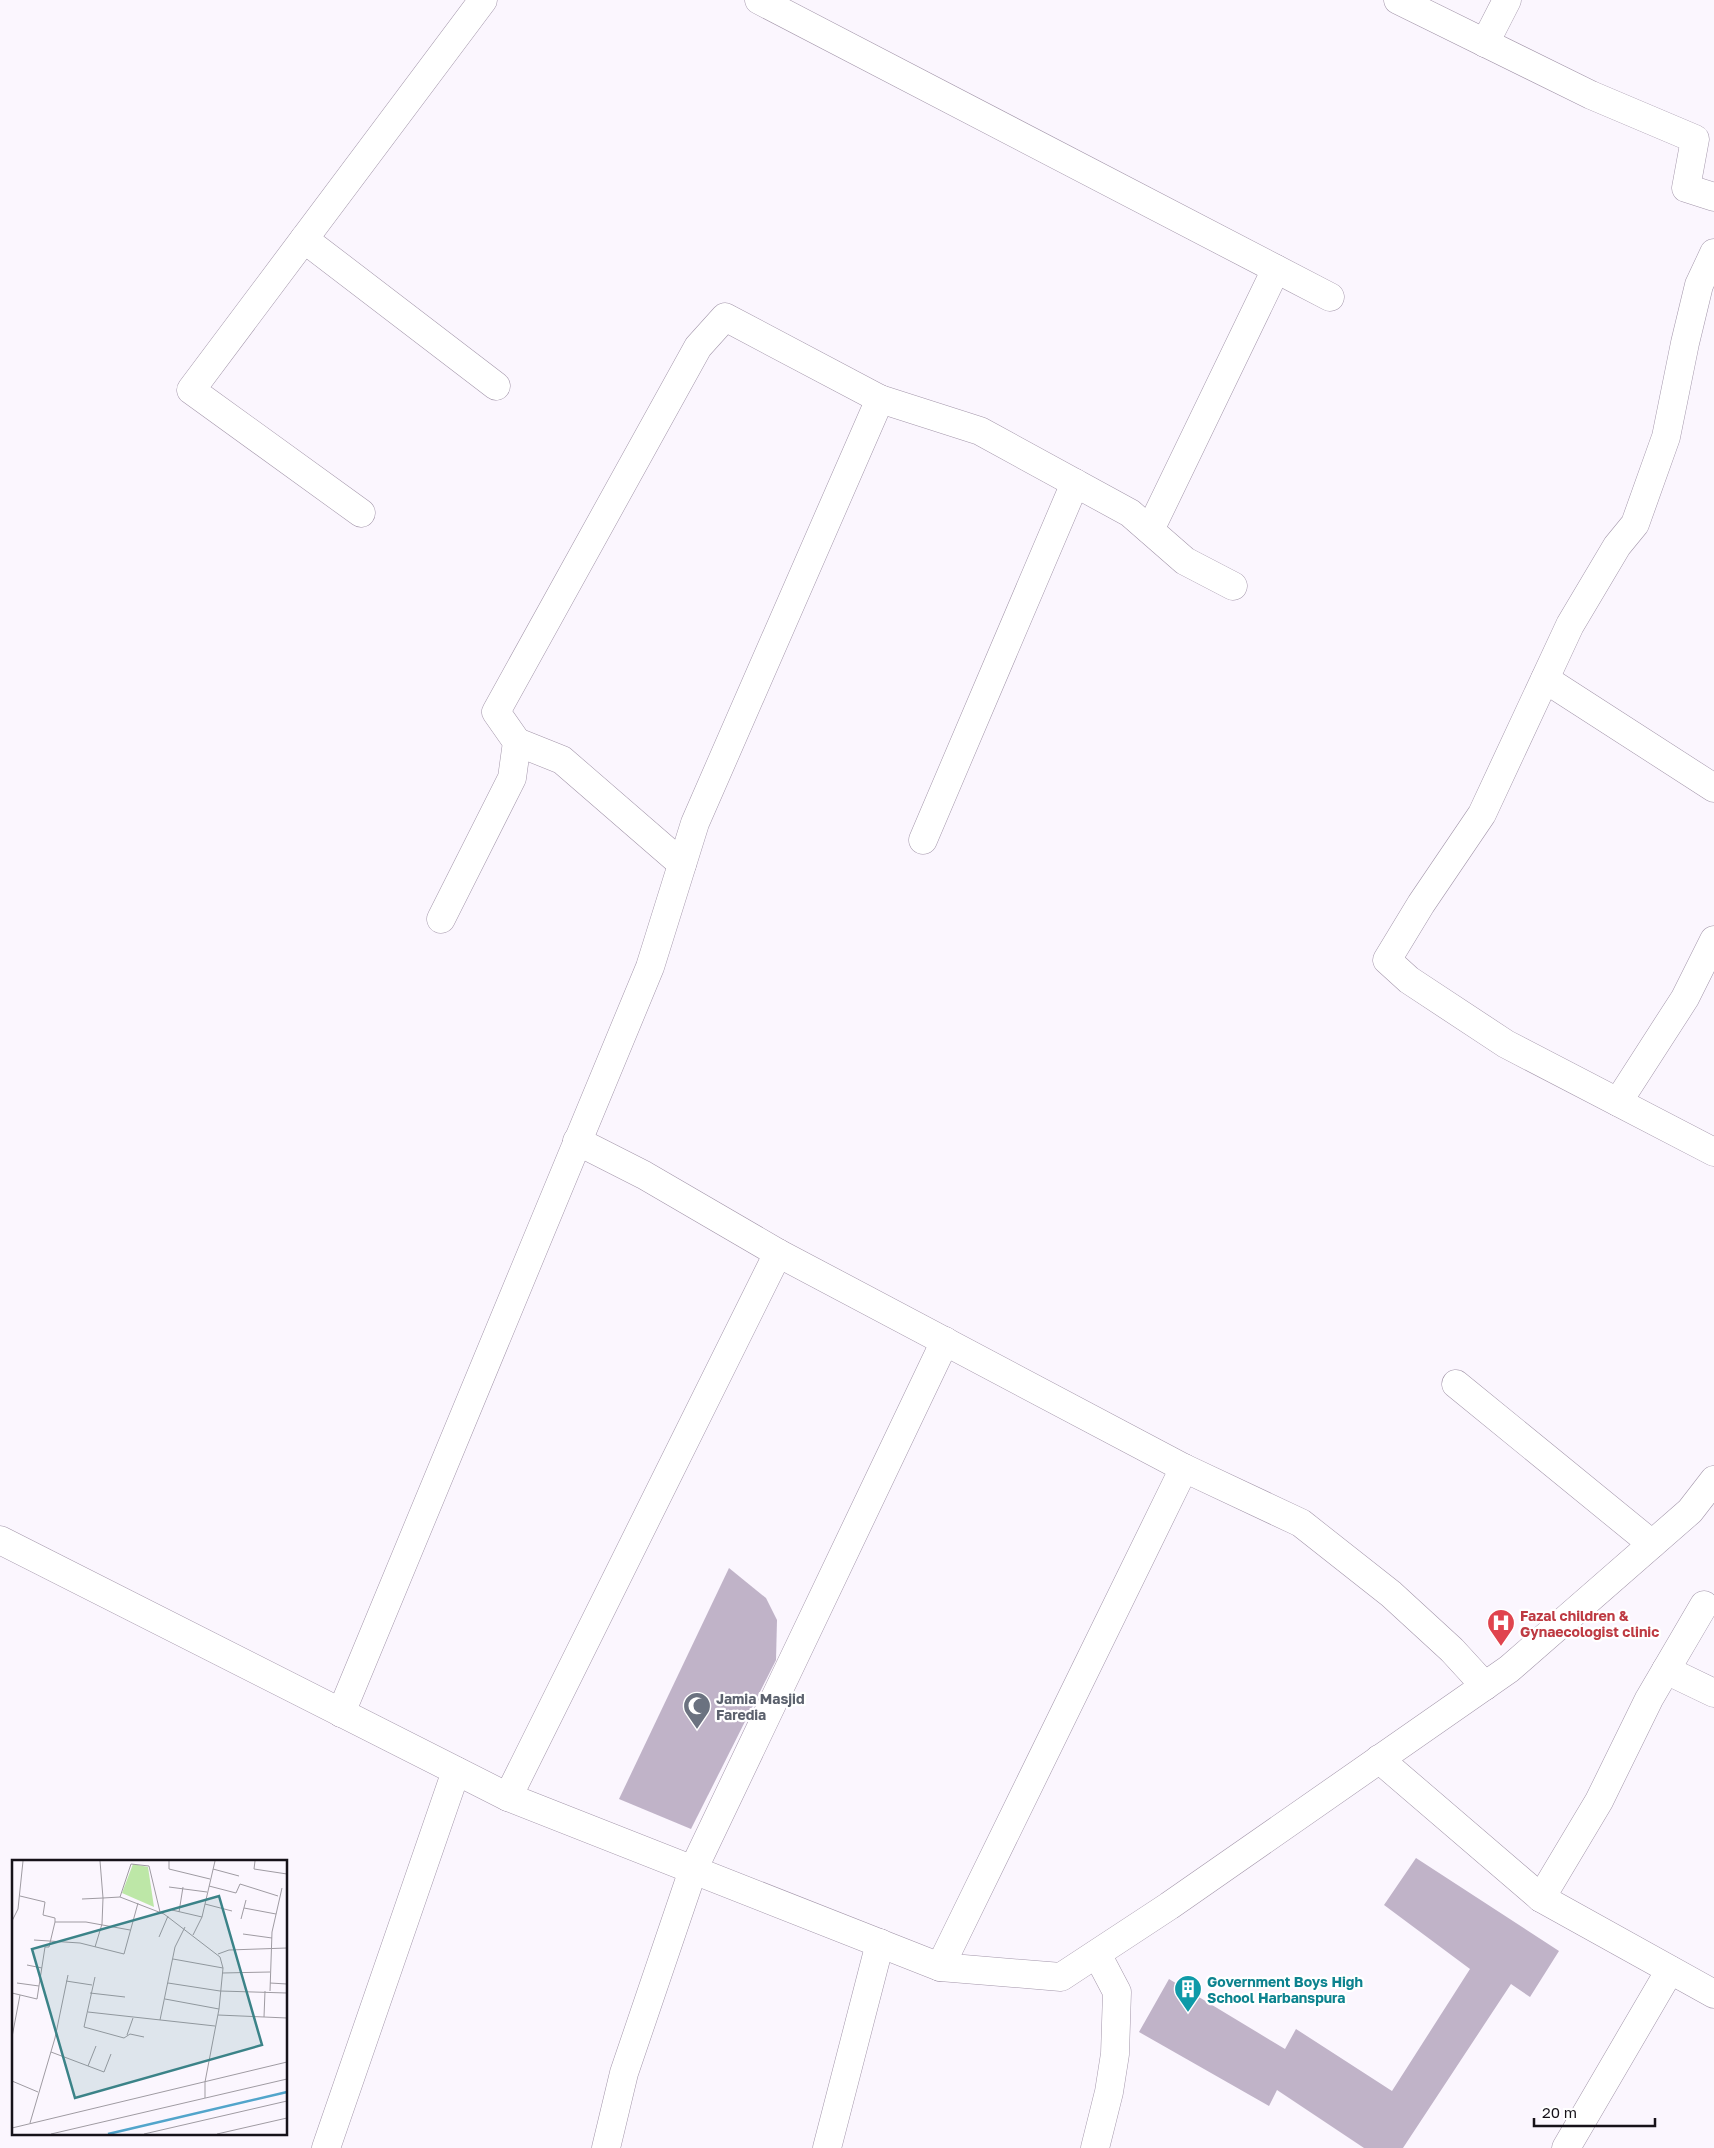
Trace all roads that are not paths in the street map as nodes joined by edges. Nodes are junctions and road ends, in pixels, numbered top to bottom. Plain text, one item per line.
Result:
1 (484, 0) edge
2 (759, 0) edge
3 (1398, 0) edge
4 (1507, 0) edge
5 (1486, 43) junction
6 (1714, 197) edge
7 (304, 239) junction
8 (1714, 253) edge
9 (1276, 269) junction
10 (1330, 297) dead end
11 (496, 386) dead end
12 (880, 399) junction
13 (1075, 483) junction
14 (361, 513) dead end
15 (1150, 530) junction
16 (1233, 586) dead end
17 (1545, 679) junction
18 (517, 742) junction
19 (1714, 788) edge
20 (922, 840) dead end
21 (682, 864) junction
22 (441, 919) dead end
23 (1714, 940) edge
24 (1618, 1102) junction
25 (577, 1141) junction
26 (1714, 1152) edge
27 (778, 1253) junction
28 (945, 1341) junction
29 (1456, 1384) dead end
30 (1184, 1468) junction
31 (1714, 1480) edge
32 (0, 1540) edge
33 (1652, 1544) junction
34 (1704, 1605) dead end
35 (1666, 1670) junction
36 (1485, 1686) junction
37 (1714, 1693) edge
38 (341, 1713) junction
39 (1379, 1759) junction
40 (456, 1771) junction
41 (508, 1797) junction
42 (693, 1870) junction
43 (1541, 1898) junction
44 (880, 1944) junction
45 (1097, 1954) junction
46 (940, 1967) junction
47 (1670, 1970) junction
48 (1714, 1994) edge
49 (326, 2148) edge
50 (606, 2148) edge
51 (827, 2148) edge
52 (1095, 2148) edge
53 (1566, 2148) edge

1 - 7 street
2 - 9 street
3 - 5 street
4 - 5 street
5 - 6 street
7 - 11 street
7 - 14 street
8 - 17 street
9 - 10 street
9 - 15 street
12 - 13 street
12 - 18 street
12 - 21 street
13 - 15 street
13 - 20 street
15 - 16 street
17 - 19 street
17 - 24 street
18 - 21 street
18 - 22 street
21 - 25 street
23 - 24 street
24 - 26 street
25 - 27 street
25 - 38 street
27 - 28 street
27 - 41 street
28 - 30 street
28 - 42 street
29 - 33 street
30 - 36 street
30 - 46 street
31 - 33 street
32 - 38 street
33 - 36 street
34 - 35 street
35 - 37 street
35 - 43 street
36 - 39 street
38 - 40 street
39 - 43 street
39 - 45 street
40 - 41 street
40 - 49 street
41 - 42 street
42 - 44 street
42 - 50 street
43 - 47 street
44 - 46 street
44 - 51 street
45 - 46 street
45 - 52 street
47 - 48 street
47 - 53 street

